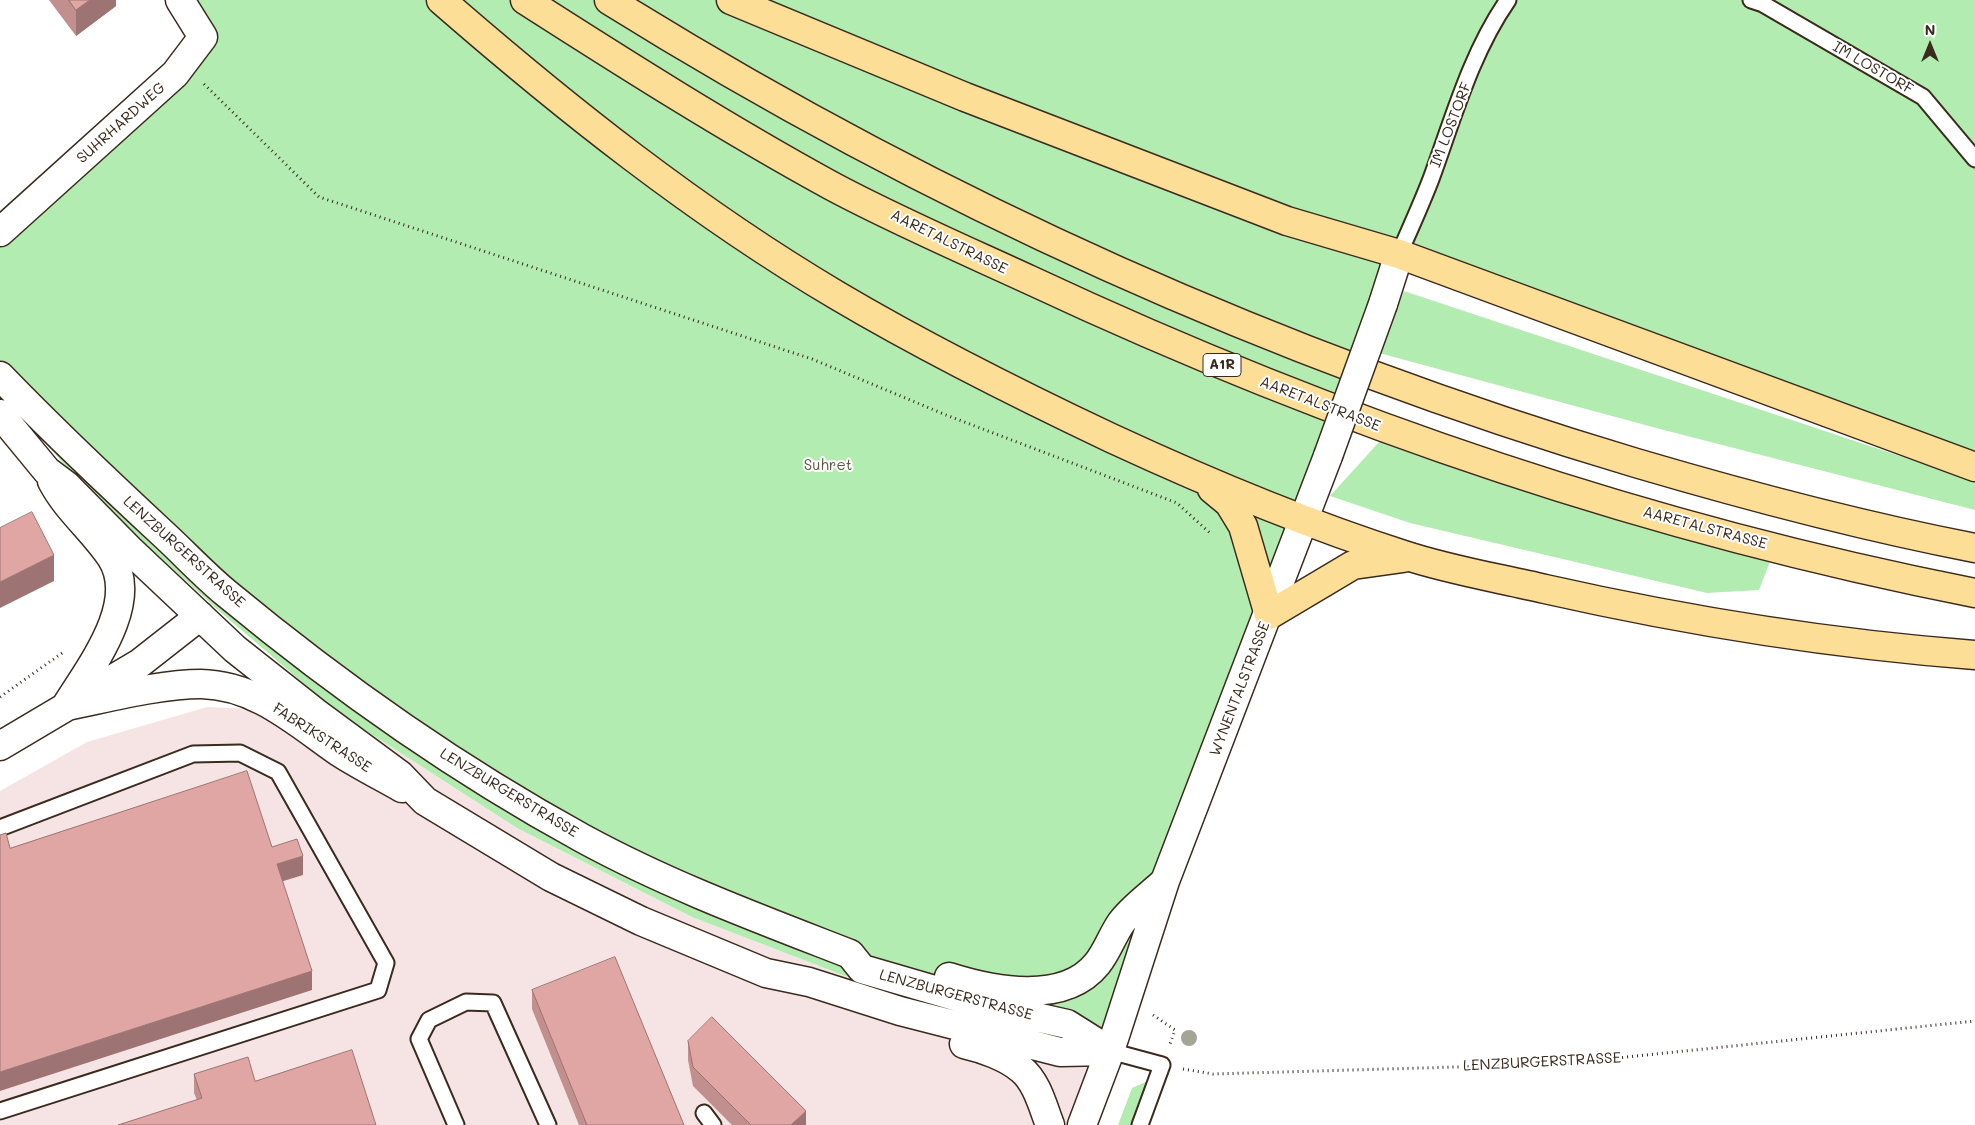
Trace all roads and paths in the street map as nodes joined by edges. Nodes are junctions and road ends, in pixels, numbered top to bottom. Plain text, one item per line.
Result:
1 (180, 0) edge
2 (441, 0) edge
3 (525, 0) edge
4 (609, 0) edge
5 (731, 0) edge
6 (1508, 0) edge
7 (1751, 0) edge
8 (184, 62) junction
9 (1975, 160) edge
10 (0, 232) edge
11 (1399, 254) junction
12 (0, 376) edge
13 (0, 414) edge
14 (1975, 467) edge
15 (47, 471) junction
16 (1204, 481) junction
17 (1303, 521) junction
18 (1975, 548) edge
19 (1251, 555) junction
20 (1409, 557) junction
21 (224, 592) junction
22 (1975, 593) edge
23 (1268, 615) junction
24 (200, 616) junction
25 (1975, 655) edge
26 (66, 706) junction
27 (0, 746) edge
28 (425, 801) junction
29 (0, 828) edge
30 (1165, 881) junction
31 (850, 954) junction
32 (766, 973) junction
33 (1975, 1021) edge
34 (1110, 1051) junction
35 (1162, 1065) junction
36 (0, 1111) edge
37 (456, 1125) edge
38 (548, 1125) edge
39 (1050, 1125) edge
40 (1082, 1125) edge
41 (1140, 1125) edge

1 - 8 main road, SUHRHARDWEG
2 - 16 highway
3 - 22 highway, AARETALSTRASSE / A1R
4 - 18 highway
5 - 11 highway
6 - 11 lane, IM LOSTORF
7 - 9 lane, IM LOSTORF
8 - 10 main road, SUHRHARDWEG
8 - 19 path
11 - 14 highway
11 - 17 main road, WYNENTALSTRASSE, bridge
12 - 21 main road, LENZBURGERSTRASSE
13 - 15 main road, LENZBURGERSTRASSE
15 - 24 main road, LENZBURGERSTRASSE
15 - 26 main road, FABRIKSTRASSE
16 - 17 highway
16 - 19 highway
17 - 20 highway
17 - 23 main road, WYNENTALSTRASSE
19 - 23 highway
20 - 23 highway
20 - 25 highway
21 - 24 main road, FABRIKSTRASSE
21 - 31 main road, LENZBURGERSTRASSE
23 - 30 main road, WYNENTALSTRASSE
24 - 26 main road, FABRIKSTRASSE
24 - 28 main road, LENZBURGERSTRASSE
26 - 27 main road, FABRIKSTRASSE
26 - 28 main road, FABRIKSTRASSE
28 - 32 main road, LENZBURGERSTRASSE
29 - 36 lane
30 - 31 main road
30 - 34 main road, WYNENTALSTRASSE
31 - 34 main road, LENZBURGERSTRASSE
32 - 34 main road, LENZBURGERSTRASSE
32 - 39 main road
33 - 35 path, LENZBURGERSTRASSE
34 - 35 lane, LENZBURGERSTRASSE
34 - 40 main road, WYNENTALSTRASSE
35 - 41 lane
37 - 38 lane

